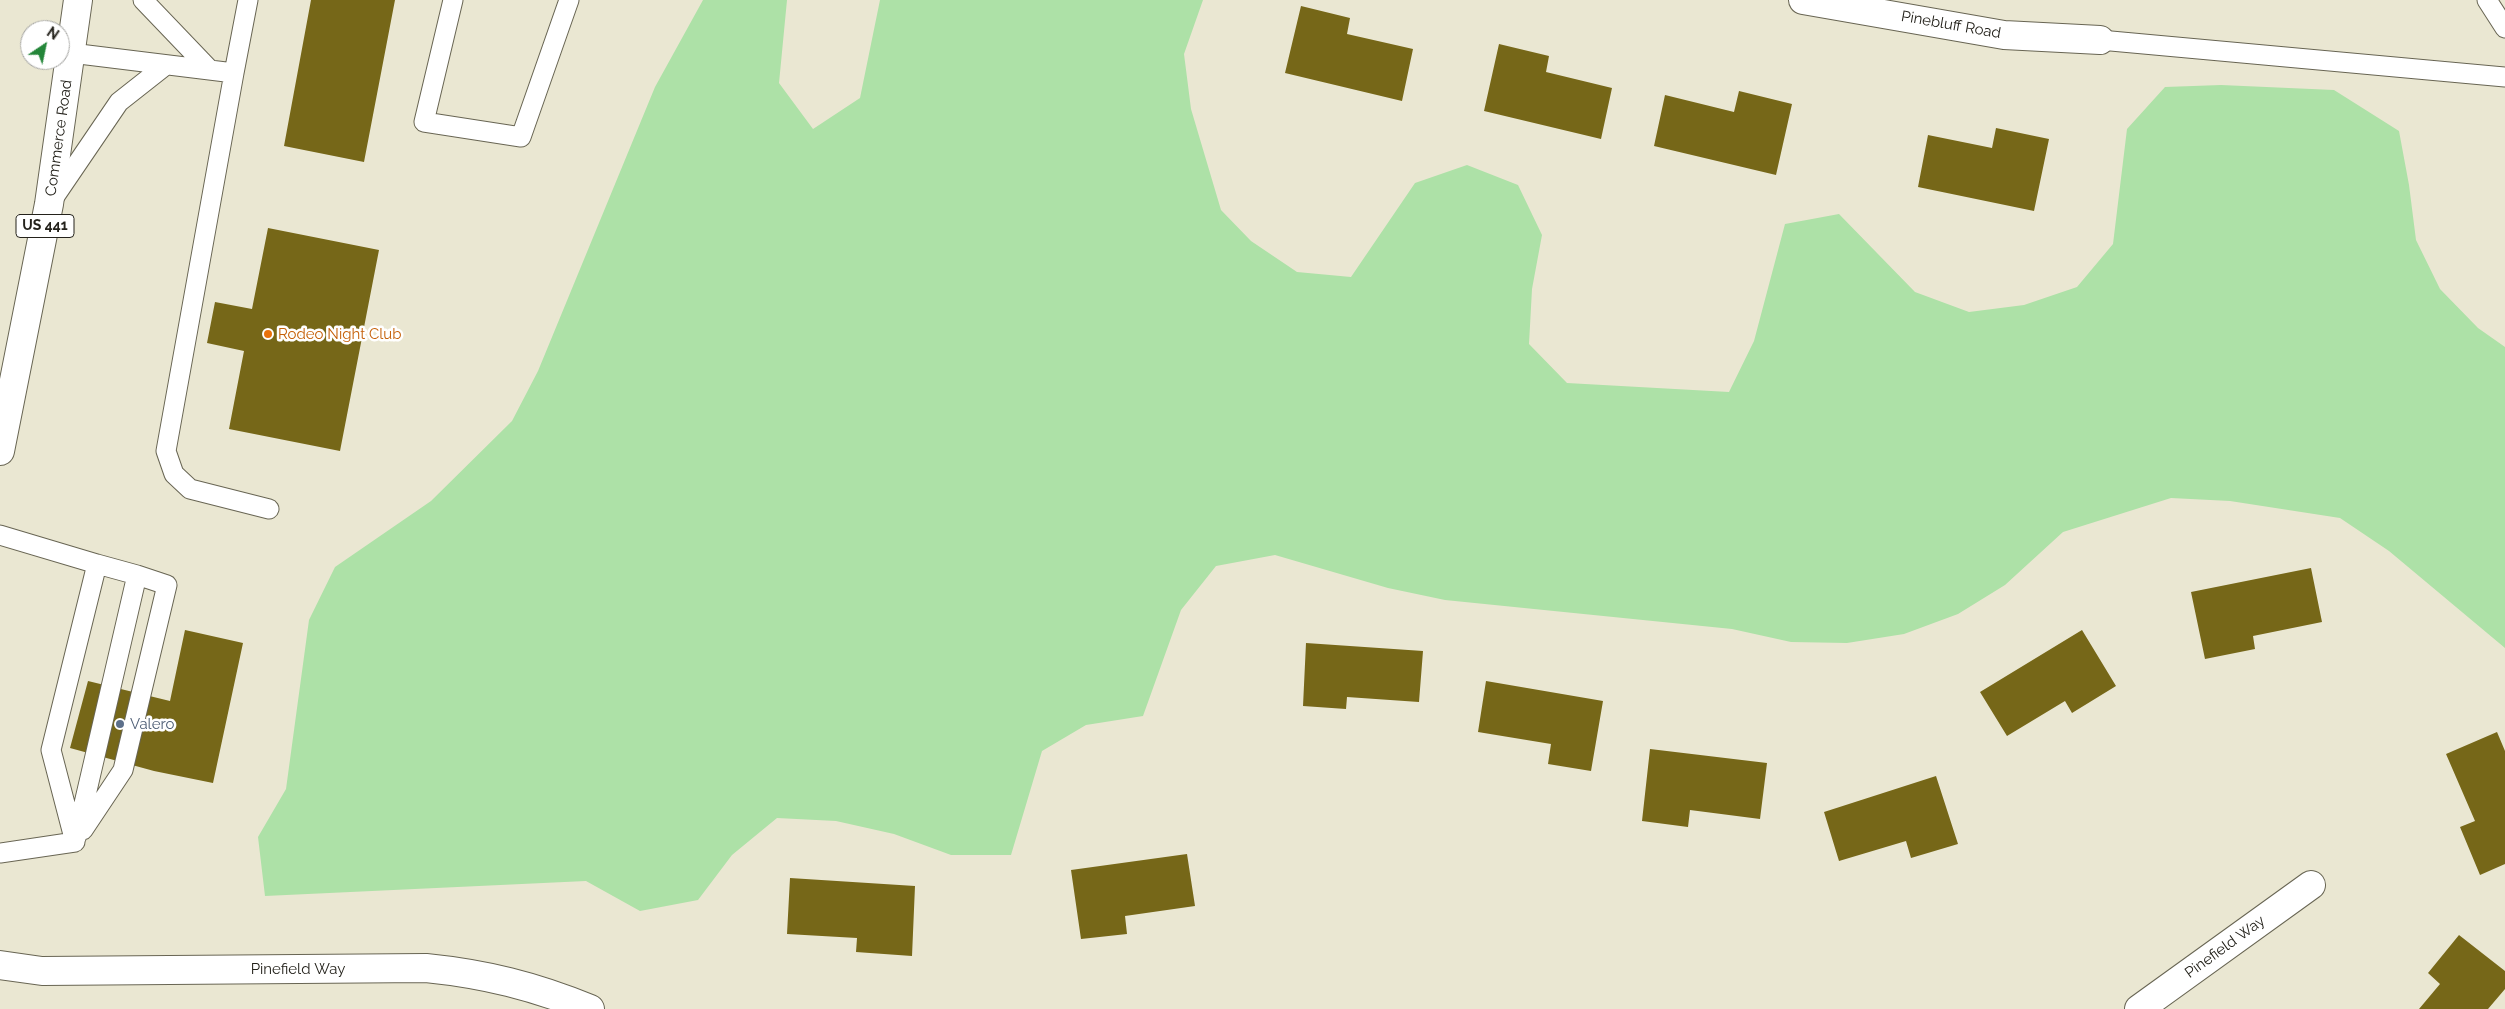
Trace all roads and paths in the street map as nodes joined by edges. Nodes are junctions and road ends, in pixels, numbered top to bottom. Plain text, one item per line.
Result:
1 (78, 0) edge
2 (143, 0) edge
3 (248, 0) edge
4 (454, 0) edge
5 (569, 0) edge
6 (1803, 0) edge
7 (2487, 0) edge
8 (2505, 28) edge
9 (2100, 40) joint
10 (71, 53) junction
11 (166, 65) junction
12 (210, 70) junction
13 (234, 73) junction
14 (2505, 77) edge
15 (49, 204) junction
16 (0, 451) edge
17 (269, 509) dead end
18 (0, 535) edge
19 (97, 564) junction
20 (137, 575) junction
21 (75, 842) junction
22 (0, 853) edge
23 (2311, 885) dead end
24 (0, 965) edge
25 (590, 1009) edge
26 (2139, 1009) edge

1 - 10 main road, Commerce Road / US 441
2 - 12 lane
3 - 13 lane
4 - 5 lane
6 - 9 main road, Pinebluff Road
7 - 8 lane
9 - 14 lane
10 - 11 lane
10 - 15 main road, Commerce Road / US 441
11 - 12 lane
11 - 15 lane
12 - 13 lane
13 - 17 lane
15 - 16 main road, Commerce Road / US 441
18 - 19 lane
19 - 20 lane
19 - 21 lane
20 - 21 lane
20 - 21 lane
21 - 22 lane
23 - 26 main road, Pinefield Way
24 - 25 main road, Pinefield Way

